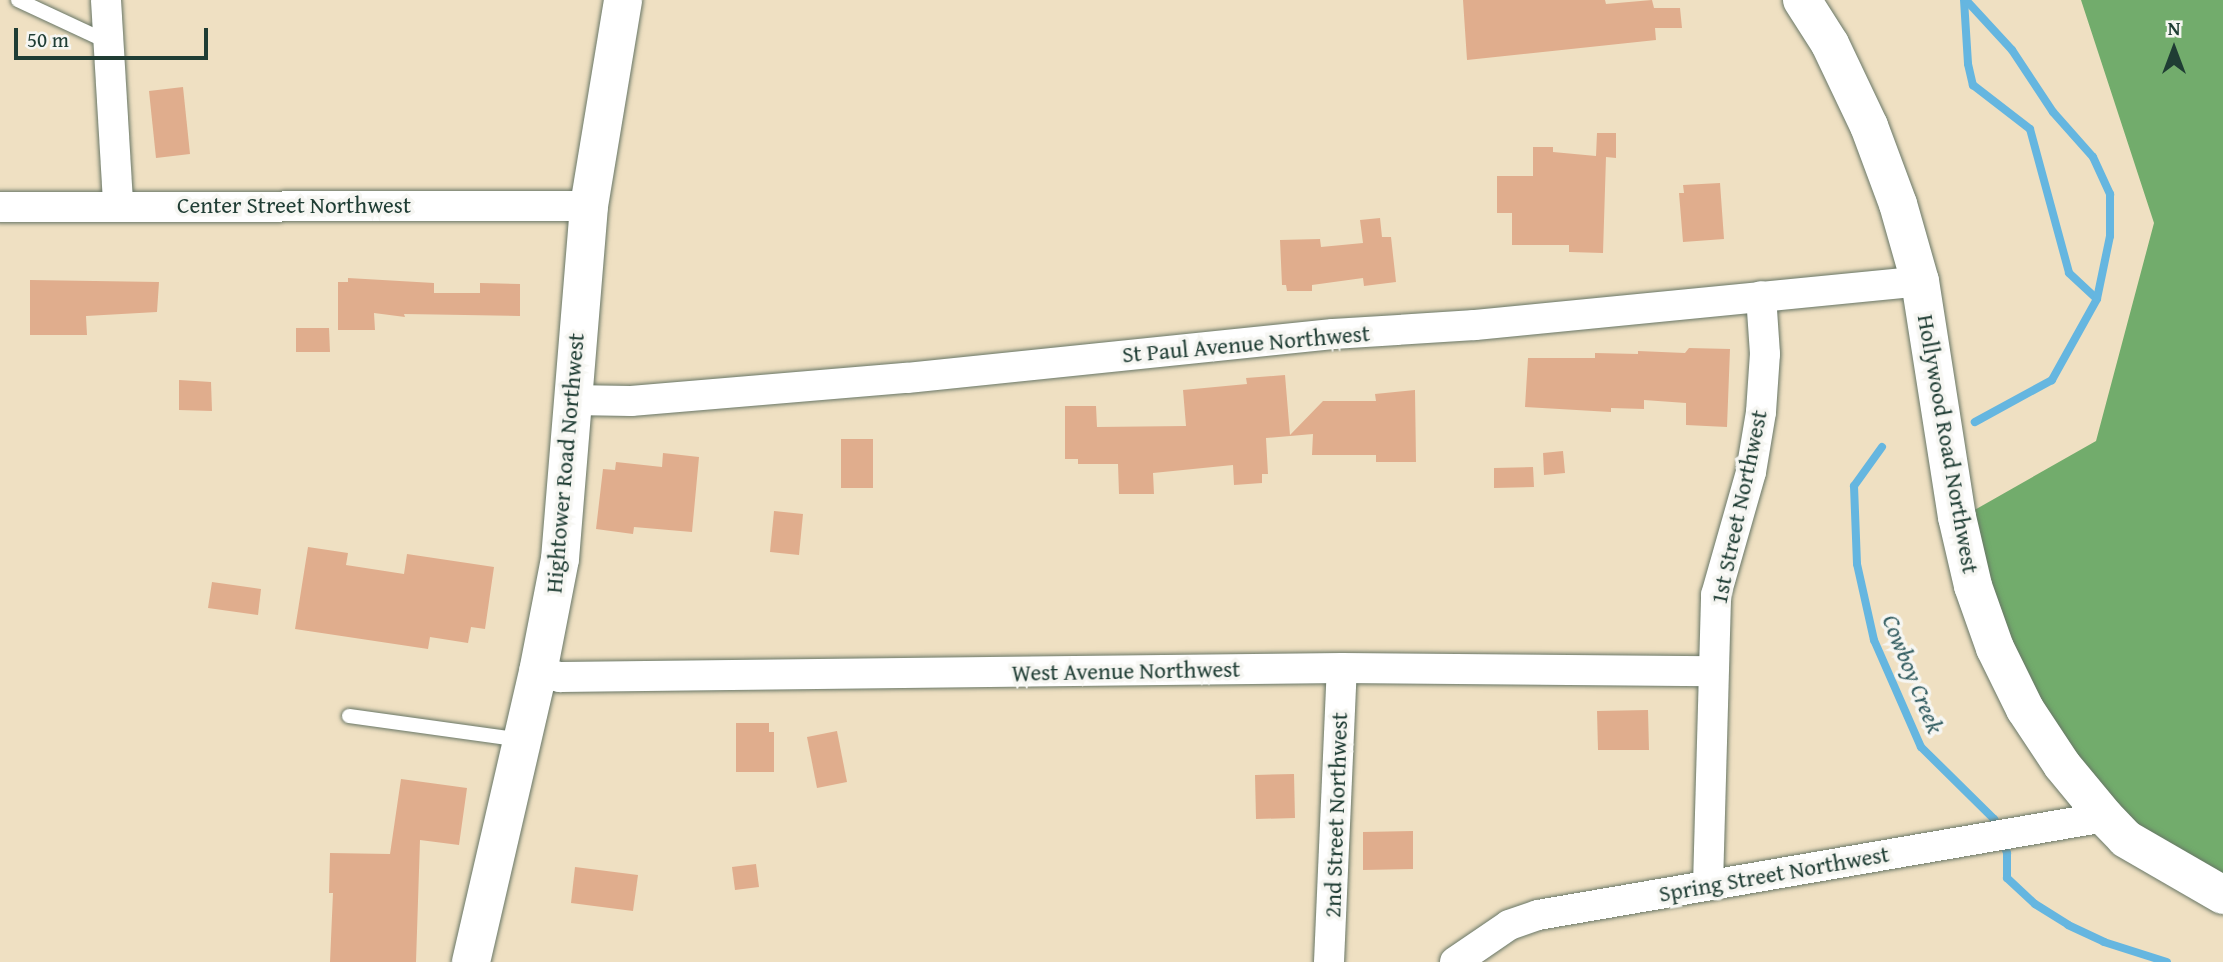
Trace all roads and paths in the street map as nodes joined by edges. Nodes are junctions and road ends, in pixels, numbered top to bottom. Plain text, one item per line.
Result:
1 (18, 0) edge
2 (106, 0) edge
3 (623, 0) edge
4 (1802, 0) edge
5 (108, 42) junction
6 (118, 205) junction
7 (589, 206) junction
8 (0, 207) edge
9 (1920, 281) junction
10 (1761, 296) junction
11 (571, 400) junction
12 (1342, 668) junction
13 (1713, 671) junction
14 (538, 673) junction
15 (349, 716) dead end
16 (523, 740) junction
17 (2105, 817) junction
18 (1708, 885) junction
19 (2223, 895) edge
20 (471, 962) edge
21 (1329, 962) edge
22 (1455, 962) edge

1 - 5 lane
2 - 5 street
3 - 7 street, Hightower Road Northwest
4 - 9 street, Hollywood Road Northwest
5 - 6 street
6 - 7 street, Center Street Northwest
6 - 8 street, Center Street Northwest
7 - 11 street, Hightower Road Northwest
9 - 10 street, St Paul Avenue Northwest
9 - 17 street, Hollywood Road Northwest
10 - 11 street, St Paul Avenue Northwest
10 - 13 street, 1st Street Northwest
11 - 14 street, Hightower Road Northwest
12 - 13 street, West Avenue Northwest
12 - 14 street, West Avenue Northwest
12 - 21 street, 2nd Street Northwest
13 - 18 street, 1st Street Northwest
14 - 16 street, Hightower Road Northwest
15 - 16 lane
16 - 20 street, Hightower Road Northwest
17 - 18 street, Spring Street Northwest
17 - 19 street, Hollywood Road Northwest
18 - 22 street, Spring Street Northwest

